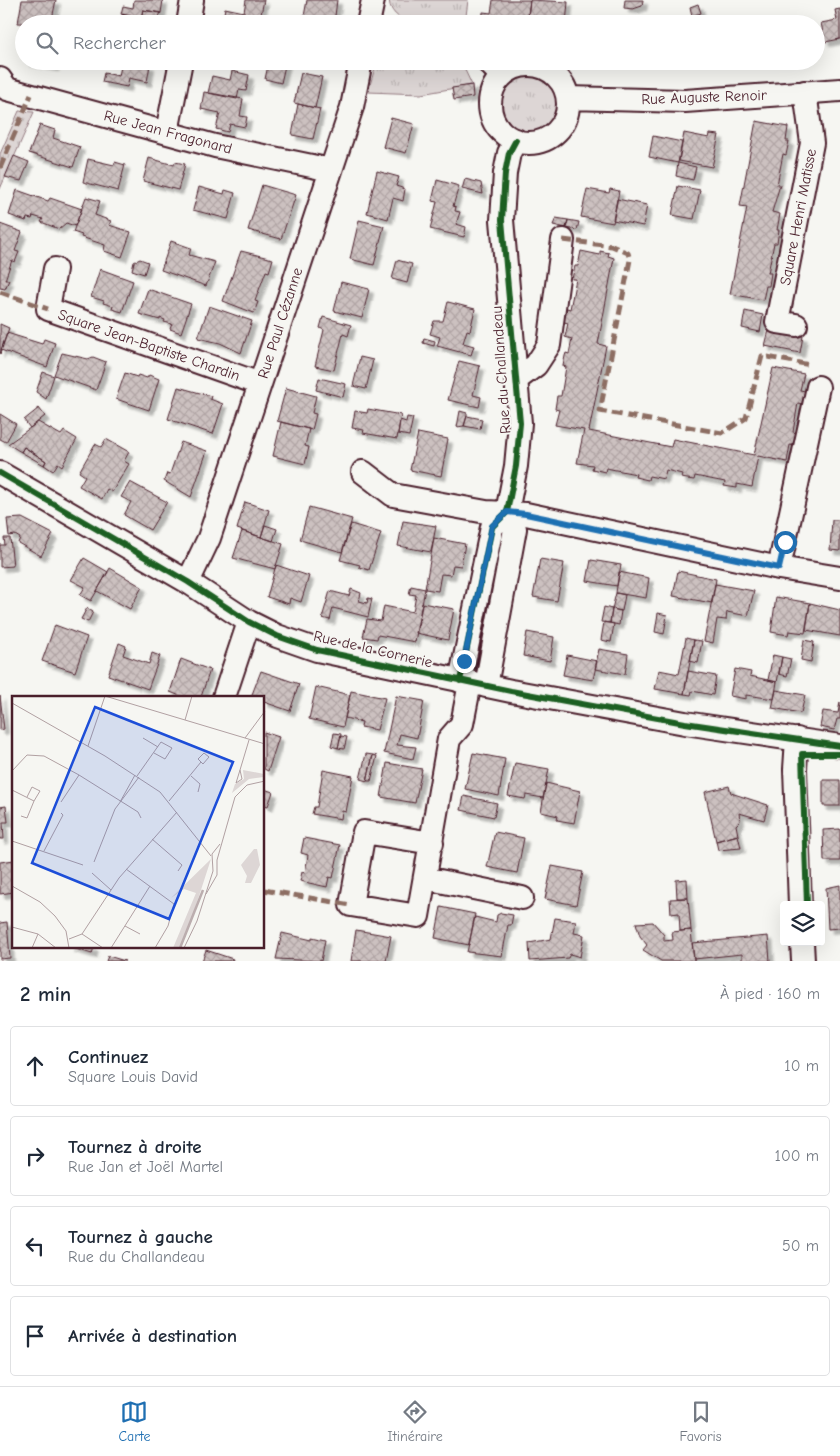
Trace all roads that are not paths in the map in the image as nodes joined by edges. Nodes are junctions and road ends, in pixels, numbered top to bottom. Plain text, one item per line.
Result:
1 (192, 0) edge
2 (372, 0) edge
3 (190, 15) edge
4 (370, 15) edge
5 (179, 70) edge
6 (359, 70) edge
7 (494, 70) edge
8 (548, 70) edge
9 (4, 84) edge
10 (840, 90) edge
11 (805, 92) junction
12 (568, 98) junction
13 (167, 132) junction
14 (516, 140) junction
15 (331, 170) junction
16 (563, 240) dead end
17 (54, 269) dead end
18 (796, 325) dead end
19 (516, 380) junction
20 (260, 384) junction
21 (818, 388) dead end
22 (363, 472) dead end
23 (0, 473) edge
24 (507, 512) junction
25 (779, 568) junction
26 (840, 578) edge
27 (188, 582) junction
28 (250, 622) junction
29 (472, 683) junction
30 (224, 696) edge
31 (797, 739) junction
32 (840, 746) edge
33 (432, 843) junction
34 (425, 878) junction
35 (522, 898) dead end
36 (800, 901) edge
37 (802, 946) edge
38 (803, 961) edge

1 - 3 street
2 - 4 street
5 - 13 street
6 - 15 street, Rue Paul Cézanne
7 - 14 street
8 - 12 street
9 - 13 street, Rue Jean Fragonard
10 - 11 street, Rue Auguste Renoir
11 - 12 street, Rue Auguste Renoir
11 - 18 street, Square Henri Matisse
12 - 14 street
13 - 15 street, Rue Jean Fragonard
14 - 19 street, Rue du Challandeau
15 - 20 street, Rue Paul Cézanne
16 - 19 street
17 - 20 street, Square Jean-Baptiste Chardin
19 - 24 street, Rue du Challandeau
20 - 27 street, Rue Paul Cézanne
21 - 25 street
22 - 24 street
23 - 27 street, Rue de la Cornerie
24 - 25 street
24 - 29 street, Rue du Challandeau
25 - 26 street
27 - 28 street, Rue de la Cornerie
28 - 29 street, Rue de la Cornerie
28 - 30 street
29 - 31 street, Rue de la Cornerie
29 - 33 street, Rue du Challandeau
31 - 32 street, Rue de la Cornerie
31 - 36 street
33 - 34 street, Rue du Challandeau
33 - 34 street, Rue du Challandeau
34 - 35 street
37 - 38 street

